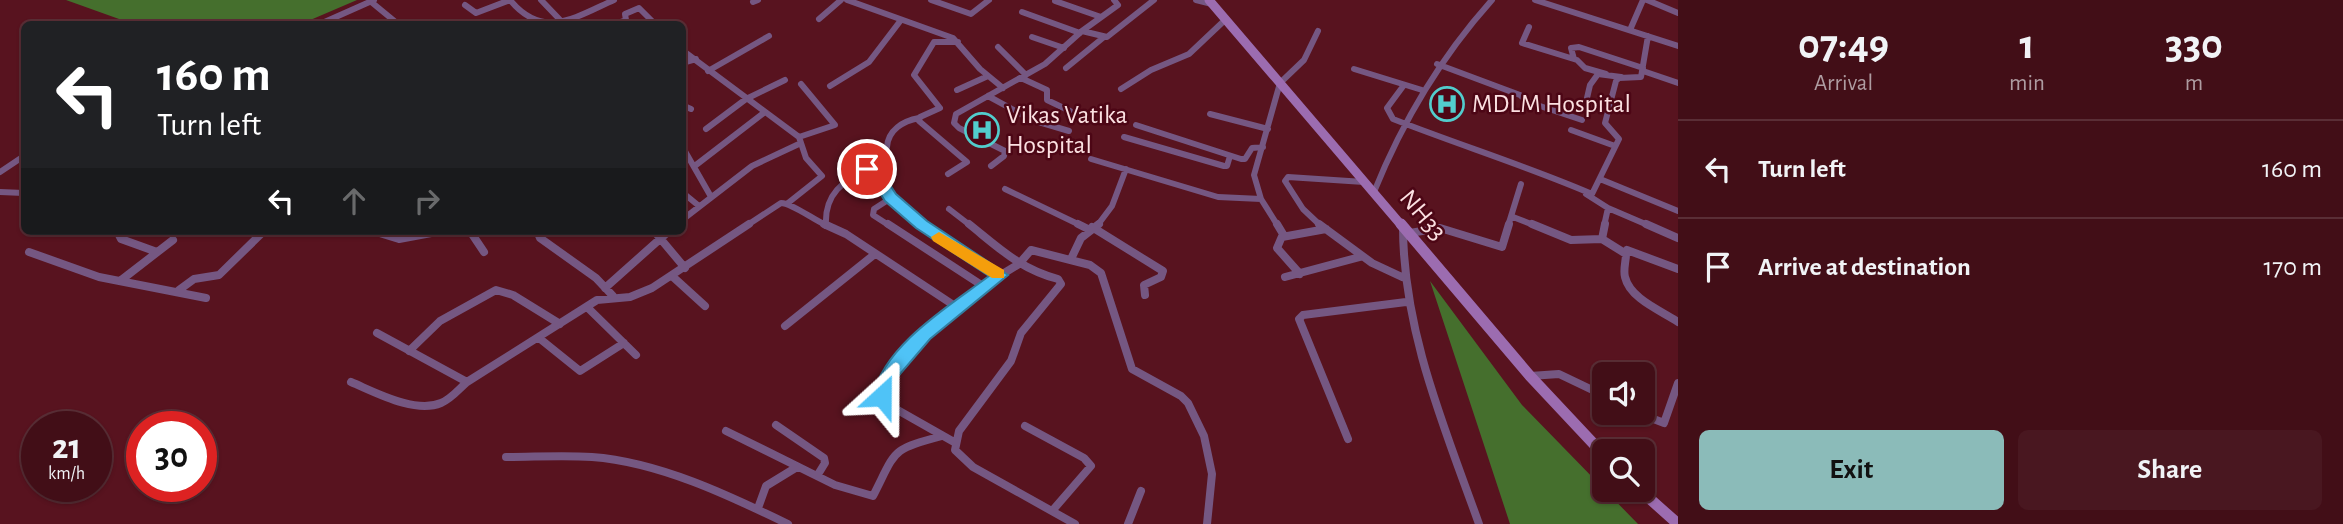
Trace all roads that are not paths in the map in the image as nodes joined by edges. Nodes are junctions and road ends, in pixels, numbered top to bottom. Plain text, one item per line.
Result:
1 (510, 0) edge
2 (541, 0) edge
3 (614, 0) edge
4 (841, 0) edge
5 (847, 0) edge
6 (933, 0) edge
7 (989, 0) edge
8 (1114, 0) edge
9 (1154, 0) edge
10 (1196, 0) edge
11 (1492, 0) edge
12 (1535, 0) edge
13 (1645, 0) edge
14 (372, 1) edge
15 (1055, 1) edge
16 (1211, 2) edge
17 (465, 5) dead end
18 (1022, 12) dead end
19 (1678, 13) edge
20 (1101, 17) junction
21 (818, 19) dead end
22 (1226, 19) junction
23 (901, 20) junction
24 (327, 21) edge
25 (395, 21) edge
26 (532, 21) edge
27 (561, 21) edge
28 (564, 21) edge
29 (623, 21) edge
30 (653, 21) edge
31 (1530, 27) dead end
32 (1630, 30) junction
33 (1081, 32) junction
34 (1318, 32) dead end
35 (769, 36) dead end
36 (1648, 36) junction
37 (1032, 37) dead end
38 (1104, 37) junction
39 (958, 42) junction
40 (1678, 46) edge
41 (998, 47) dead end
42 (1064, 48) junction
43 (686, 53) edge
44 (696, 59) junction
45 (1574, 59) junction
46 (686, 62) edge
47 (1437, 64) junction
48 (1066, 68) dead end
49 (1354, 69) dead end
50 (1643, 69) junction
51 (708, 71) junction
52 (1606, 74) junction
53 (988, 76) junction
54 (1023, 76) junction
55 (1621, 78) junction
56 (785, 80) dead end
57 (1280, 83) junction
58 (1678, 83) edge
59 (801, 84) dead end
60 (1404, 85) junction
61 (831, 86) dead end
62 (1003, 88) junction
63 (1121, 89) dead end
64 (957, 90) dead end
65 (1422, 90) junction
66 (988, 96) junction
67 (1587, 98) dead end
68 (746, 99) junction
69 (686, 107) edge
70 (691, 109) dead end
71 (1070, 111) dead end
72 (765, 112) junction
73 (1210, 114) dead end
74 (919, 118) junction
75 (1582, 120) dead end
76 (1403, 124) junction
77 (1136, 125) dead end
78 (706, 129) dead end
79 (1268, 129) junction
80 (1572, 130) dead end
81 (1069, 131) dead end
82 (1124, 137) dead end
83 (800, 140) junction
84 (1615, 146) junction
85 (887, 147) dead end
86 (1263, 147) junction
87 (686, 151) edge
88 (1230, 156) junction
89 (21, 158) edge
90 (1091, 159) dead end
91 (696, 165) junction
92 (991, 166) dead end
93 (1126, 169) junction
94 (0, 172) edge
95 (948, 174) dead end
96 (1600, 179) junction
97 (819, 180) junction
98 (1364, 182) junction
99 (1521, 184) dead end
100 (837, 187) junction
101 (1005, 189) dead end
102 (0, 192) edge
103 (1374, 192) junction
104 (21, 193) edge
105 (1586, 193) junction
106 (686, 195) edge
107 (710, 195) junction
108 (891, 198) junction
109 (1261, 199) junction
110 (788, 203) junction
111 (699, 205) junction
112 (1608, 208) junction
113 (949, 209) dead end
114 (1678, 211) edge
115 (686, 216) edge
116 (1513, 217) junction
117 (827, 226) junction
118 (1090, 228) junction
119 (1326, 229) junction
120 (1406, 229) junction
121 (119, 235) edge
122 (260, 235) edge
123 (380, 235) edge
124 (424, 235) edge
125 (473, 235) edge
126 (540, 235) edge
127 (659, 235) edge
128 (665, 235) edge
129 (1282, 237) junction
130 (662, 238) junction
131 (1678, 238) edge
132 (1602, 239) junction
133 (173, 240) dead end
134 (1627, 250) dead end
135 (29, 252) dead end
136 (157, 252) junction
137 (484, 252) dead end
138 (875, 254) junction
139 (1360, 257) junction
140 (1071, 259) junction
141 (1019, 264) junction
142 (685, 268) junction
143 (1678, 269) edge
144 (1300, 274) junction
145 (1000, 275) junction
146 (672, 276) junction
147 (1284, 277) dead end
148 (1402, 277) junction
149 (120, 281) junction
150 (983, 286) junction
151 (606, 288) junction
152 (179, 290) junction
153 (1145, 295) dead end
154 (613, 296) junction
155 (206, 298) dead end
156 (1406, 302) junction
157 (705, 306) dead end
158 (587, 307) junction
159 (958, 308) junction
160 (1678, 321) edge
161 (561, 324) junction
162 (785, 326) dead end
163 (377, 333) dead end
164 (539, 338) junction
165 (624, 343) junction
166 (409, 351) junction
167 (636, 355) dead end
168 (1530, 376) junction
169 (351, 382) dead end
170 (467, 382) junction
171 (1678, 383) edge
172 (1592, 390) edge
173 (1655, 420) edge
174 (776, 425) dead end
175 (1025, 426) dead end
176 (726, 431) dead end
177 (943, 436) junction
178 (1348, 439) dead end
179 (954, 442) junction
180 (1592, 442) edge
181 (506, 457) dead end
182 (797, 467) junction
183 (817, 476) junction
184 (1141, 491) dead end
185 (1653, 502) edge
186 (758, 508) junction
187 (1052, 511) junction
188 (788, 524) edge
189 (1075, 524) edge
190 (1128, 524) edge
191 (1207, 524) edge
192 (1479, 524) edge
193 (1678, 524) edge

1 - 17 street
1 - 26 street
2 - 27 street
3 - 28 street
4 - 21 street
5 - 23 street
6 - 7 street
8 - 20 street
9 - 38 street
10 - 16 street
11 - 47 street
12 - 32 street
13 - 19 street
13 - 32 street
14 - 24 street
14 - 25 street
15 - 20 street
16 - 22 main road, NH33
18 - 33 street
20 - 33 street
22 - 57 main road, NH33
22 - 63 street
23 - 39 street
23 - 61 street
29 - 30 street
31 - 45 street
32 - 36 street
33 - 38 street
33 - 42 street
34 - 57 street
35 - 51 street
36 - 40 street
36 - 50 street
37 - 42 street
38 - 48 street
39 - 53 street
39 - 74 street
41 - 54 street
42 - 54 street
43 - 44 street
44 - 46 street
44 - 51 street
45 - 50 street
45 - 52 street
47 - 65 street
47 - 75 street
49 - 60 street
50 - 55 street
50 - 58 street
51 - 68 street
52 - 55 street
52 - 67 street
53 - 62 street
53 - 64 street
54 - 62 street
54 - 71 street
55 - 84 street
56 - 68 street
57 - 79 street
57 - 98 main road, NH33
59 - 83 street
60 - 65 street
60 - 76 street
62 - 66 street
65 - 76 street
66 - 81 street
66 - 92 street
68 - 72 street
68 - 78 street
69 - 70 street
72 - 83 street
72 - 91 street
73 - 79 street
74 - 85 street
74 - 95 street
76 - 103 street
76 - 105 street
77 - 88 street
79 - 86 street
80 - 84 street
82 - 88 street
83 - 97 street
83 - 107 street
84 - 96 street
86 - 88 street
86 - 109 street
87 - 91 street
89 - 94 street
90 - 93 street
91 - 107 street
93 - 109 street
93 - 118 street
96 - 105 street
96 - 114 street
97 - 100 street
97 - 110 street
98 - 103 main road, NH33
98 - 119 street
99 - 116 street
100 - 108 street
100 - 117 street
101 - 118 street
102 - 104 street
103 - 120 main road, NH33
105 - 112 street
106 - 111 street
107 - 111 street
108 - 145 street
108 - 150 street
109 - 129 street
110 - 117 street
110 - 142 street
111 - 115 street
112 - 131 street
112 - 132 street
113 - 141 street
116 - 120 street
116 - 132 street
117 - 138 street
118 - 140 street
118 - 153 street
119 - 129 street
119 - 139 street
120 - 148 street
120 - 168 main road, NH33
121 - 136 street
122 - 152 street
123 - 124 street
125 - 137 street
126 - 151 street
127 - 130 street
128 - 130 street
129 - 144 street
130 - 142 street
130 - 151 street
132 - 160 street
133 - 136 street
134 - 143 street
135 - 149 street
136 - 149 street
138 - 159 street
138 - 162 street
139 - 144 street
139 - 148 street
140 - 141 street
140 - 191 street
141 - 145 street
141 - 179 street
142 - 146 street
144 - 147 street
145 - 150 street
146 - 154 street
146 - 157 street
148 - 156 street
149 - 152 street
150 - 159 street
151 - 154 street
152 - 155 street
154 - 158 street
156 - 178 street
156 - 192 street
158 - 161 street
158 - 165 street
159 - 177 street
161 - 164 street
161 - 166 street
163 - 166 street
164 - 165 street
164 - 170 street
165 - 167 street
166 - 170 street
168 - 172 street
168 - 180 main road, NH33
169 - 170 street
171 - 173 street
174 - 183 street
175 - 187 street
176 - 182 street
177 - 179 street
177 - 183 street
179 - 187 street
181 - 186 street
182 - 183 street
182 - 186 street
184 - 190 street
185 - 193 main road
186 - 188 street
187 - 189 street

